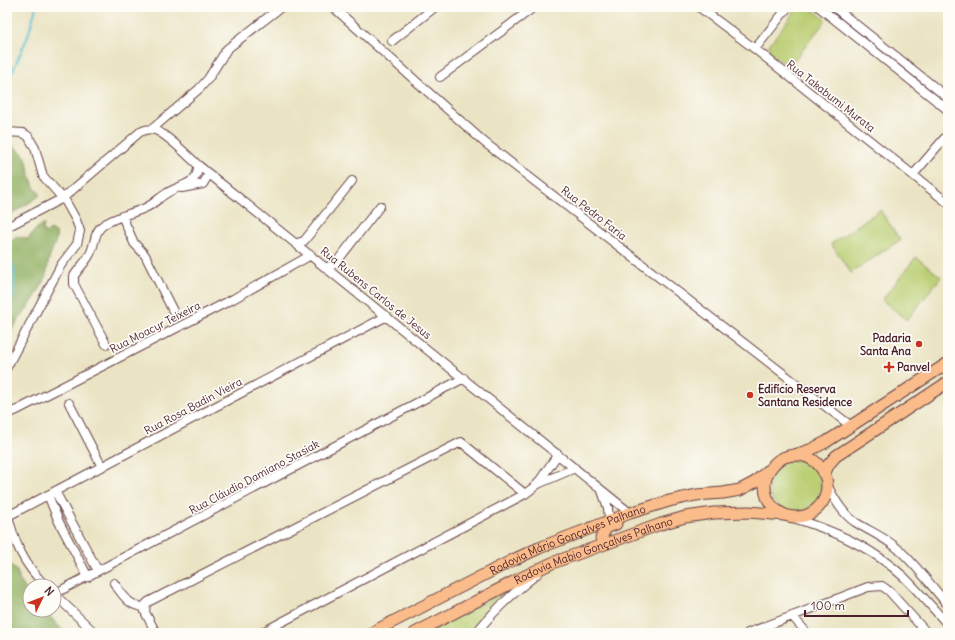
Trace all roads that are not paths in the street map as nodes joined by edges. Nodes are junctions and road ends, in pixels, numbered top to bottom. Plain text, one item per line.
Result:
1 (281, 7) edge
2 (333, 7) edge
3 (435, 7) edge
4 (534, 7) edge
5 (699, 7) edge
6 (788, 7) edge
7 (819, 7) edge
8 (834, 7) edge
9 (392, 41) dead end
10 (754, 49) junction
11 (886, 49) junction
12 (880, 56) junction
13 (440, 78) dead end
14 (948, 98) edge
15 (948, 110) edge
16 (152, 129) junction
17 (7, 132) edge
18 (948, 134) edge
19 (198, 165) junction
20 (209, 174) junction
21 (913, 175) junction
22 (352, 181) dead end
23 (175, 188) junction
24 (63, 198) junction
25 (948, 203) edge
26 (380, 206) dead end
27 (122, 216) junction
28 (7, 227) edge
29 (297, 244) junction
30 (311, 255) junction
31 (327, 268) junction
32 (173, 311) dead end
33 (387, 316) junction
34 (106, 344) dead end
35 (948, 363) edge
36 (7, 367) edge
37 (464, 378) junction
38 (948, 382) edge
39 (69, 403) dead end
40 (7, 414) edge
41 (851, 426) junction
42 (558, 454) junction
43 (794, 456) junction
44 (102, 467) junction
45 (575, 468) junction
46 (770, 469) junction
47 (825, 479) junction
48 (538, 484) junction
49 (600, 488) junction
50 (52, 493) junction
51 (525, 494) junction
52 (8, 513) edge
53 (630, 513) junction
54 (788, 516) junction
55 (609, 521) junction
56 (603, 544) junction
57 (552, 563) junction
58 (98, 571) junction
59 (88, 577) junction
60 (38, 578) edge
61 (114, 583) dead end
62 (62, 590) edge
63 (62, 602) edge
64 (948, 605) edge
65 (145, 607) junction
66 (792, 616) junction
67 (948, 625) edge
68 (94, 633) edge
69 (156, 633) edge
70 (261, 633) edge
71 (371, 633) edge
72 (415, 633) edge
73 (476, 633) edge
74 (748, 633) edge
75 (807, 633) edge
76 (927, 633) edge

1 - 16 street
2 - 41 street, Rua Pedro Faria
3 - 9 street
4 - 13 street
5 - 10 street, Rua Takabumi Murata
6 - 10 street
7 - 12 street
8 - 11 street
10 - 21 street, Rua Takabumi Murata
11 - 12 street
11 - 14 street
12 - 15 street
16 - 19 street, Rua Rubens Carlos de Jesus
16 - 24 street
17 - 24 street
18 - 21 street
19 - 20 street, Rua Rubens Carlos de Jesus
19 - 23 street
20 - 23 street
20 - 29 street, Rua Rubens Carlos de Jesus
21 - 25 street, Rua Takabumi Murata
22 - 29 street
23 - 27 street
24 - 28 street
24 - 36 street
26 - 31 street
27 - 32 street
27 - 34 street
29 - 30 street, Rua Rubens Carlos de Jesus
30 - 31 street, Rua Rubens Carlos de Jesus
30 - 40 street, Rua Moacyr Teixeira
31 - 33 street, Rua Rubens Carlos de Jesus
33 - 37 street, Rua Rubens Carlos de Jesus
33 - 44 street, Rua Rosa Badin Vieira
35 - 41 main road
37 - 42 street, Rua Rubens Carlos de Jesus
37 - 58 street, Rua Cláudio Damiano Stasiak
38 - 47 main road
39 - 44 street
41 - 43 main road
42 - 45 street, Rua Rubens Carlos de Jesus
42 - 48 street
43 - 46 main road
43 - 47 main road
44 - 50 street, Rua Rosa Badin Vieira
45 - 48 street
45 - 49 street, Rua Rubens Carlos de Jesus
46 - 53 main road, Rodovia Mário Gonçalves Palhano
46 - 54 main road
47 - 54 main road
47 - 64 street
48 - 51 street
49 - 53 street, Rua Rubens Carlos de Jesus
49 - 55 street, Rua Rubens Carlos de Jesus
50 - 52 street, Rua Rosa Badin Vieira
50 - 58 street
50 - 59 street
51 - 65 street
51 - 70 street
52 - 60 street
53 - 55 main road, Rodovia Mário Gonçalves Palhano
53 - 56 main road
54 - 56 main road, Rodovia Mabio Gonçalves Palhano
54 - 67 street
55 - 71 main road, Rodovia Mário Gonçalves Palhano
56 - 57 main road, Rodovia Mabio Gonçalves Palhano
57 - 72 main road, Rodovia Mabio Gonçalves Palhano
57 - 73 street
58 - 59 street, Rua Cláudio Damiano Stasiak
59 - 62 street, Rua Cláudio Damiano Stasiak
61 - 65 street
63 - 68 street
65 - 69 street
66 - 74 street
66 - 75 street
66 - 76 street

